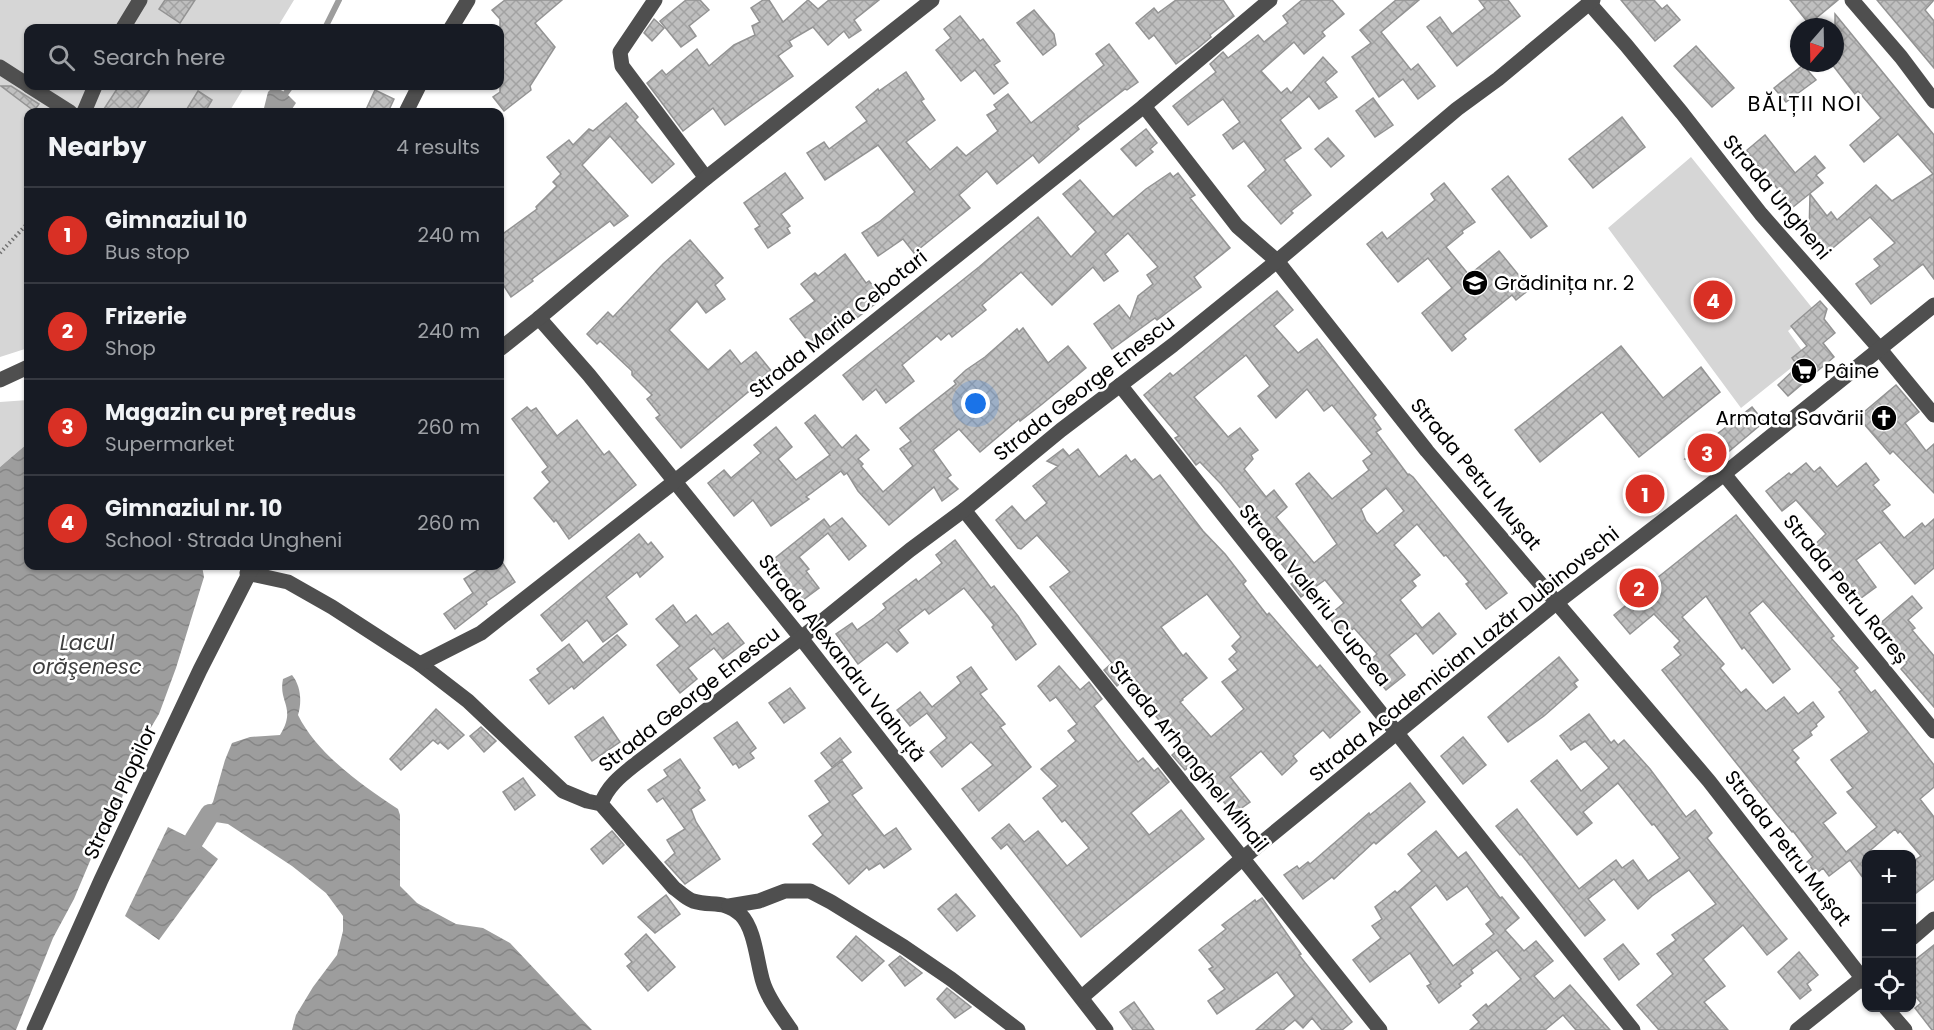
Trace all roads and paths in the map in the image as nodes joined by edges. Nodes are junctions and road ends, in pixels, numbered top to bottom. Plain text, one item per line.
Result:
1 (140, 0) edge
2 (468, 0) edge
3 (655, 0) edge
4 (932, 0) edge
5 (1270, 0) edge
6 (1852, 0) edge
7 (1591, 2) edge
8 (125, 24) edge
9 (453, 24) edge
10 (0, 67) edge
11 (24, 82) edge
12 (37, 90) edge
13 (93, 90) edge
14 (417, 90) edge
15 (1934, 100) edge
16 (1144, 106) junction
17 (64, 108) edge
18 (86, 108) edge
19 (408, 108) edge
20 (706, 178) junction
21 (24, 227) edge
22 (0, 253) edge
23 (1277, 261) junction
24 (1934, 305) edge
25 (540, 318) junction
26 (504, 346) edge
27 (1879, 348) junction
28 (24, 369) edge
29 (0, 380) edge
30 (1120, 385) junction
31 (1934, 415) edge
32 (1724, 474) junction
33 (674, 482) junction
34 (964, 510) junction
35 (247, 570) edge
36 (254, 570) edge
37 (1557, 603) junction
38 (801, 638) junction
39 (420, 664) junction
40 (1934, 730) edge
41 (1398, 733) junction
42 (601, 804) junction
43 (1243, 858) junction
44 (729, 906) junction
45 (1934, 919) edge
46 (1916, 934) edge
47 (1862, 975) edge
48 (1862, 981) edge
49 (1082, 998) junction
50 (1889, 1012) edge
51 (34, 1030) edge
52 (791, 1030) edge
53 (1018, 1030) edge
54 (1106, 1030) edge
55 (1380, 1030) edge
56 (1633, 1030) edge
57 (1797, 1030) edge
58 (1905, 1030) edge

1 - 8 street
2 - 9 street
3 - 20 street
4 - 20 street
5 - 16 street, Strada Maria Cebotari
6 - 15 street
7 - 23 street, Strada George Enescu
7 - 27 street, Strada Ungheni
10 - 11 street
12 - 17 street
13 - 18 street
14 - 19 street
16 - 23 street, Strada Petru Mușat
16 - 33 street, Strada Maria Cebotari
20 - 25 street
21 - 22 path
23 - 30 street, Strada George Enescu
23 - 37 street, Strada Petru Mușat
24 - 27 street, Strada Academician Lazăr Dubinovschi
25 - 26 street
25 - 33 street, Strada Аlexandru Vlahuță
27 - 31 street, Strada Ungheni
27 - 32 street, Strada Academician Lazăr Dubinovschi
28 - 29 street
30 - 34 street, Strada George Enescu
30 - 41 street, Strada Valeriu Cupcea
32 - 37 street, Strada Academician Lazăr Dubinovschi
32 - 40 street, Strada Petru Rareș
33 - 38 street, Strada Аlexandru Vlahuță
33 - 39 street, Strada Maria Cebotari
34 - 38 street, Strada George Enescu
34 - 43 street, Strada Arhanghel Mihail
35 - 51 street, Strada Plopilor
36 - 39 street
37 - 41 street, Strada Academician Lazăr Dubinovschi
37 - 47 street, Strada Petru Mușat
38 - 42 street, Strada George Enescu
38 - 49 street, Strada Аlexandru Vlahuță
39 - 42 street
41 - 43 street, Strada Academician Lazăr Dubinovschi
41 - 56 street, Strada Valeriu Cupcea
42 - 44 street
43 - 49 street, Strada Academician Lazăr Dubinovschi
43 - 55 street, Strada Arhanghel Mihail
44 - 52 street
44 - 53 street
45 - 46 street
48 - 57 street
49 - 54 street, Strada Аlexandru Vlahuță
50 - 58 street

